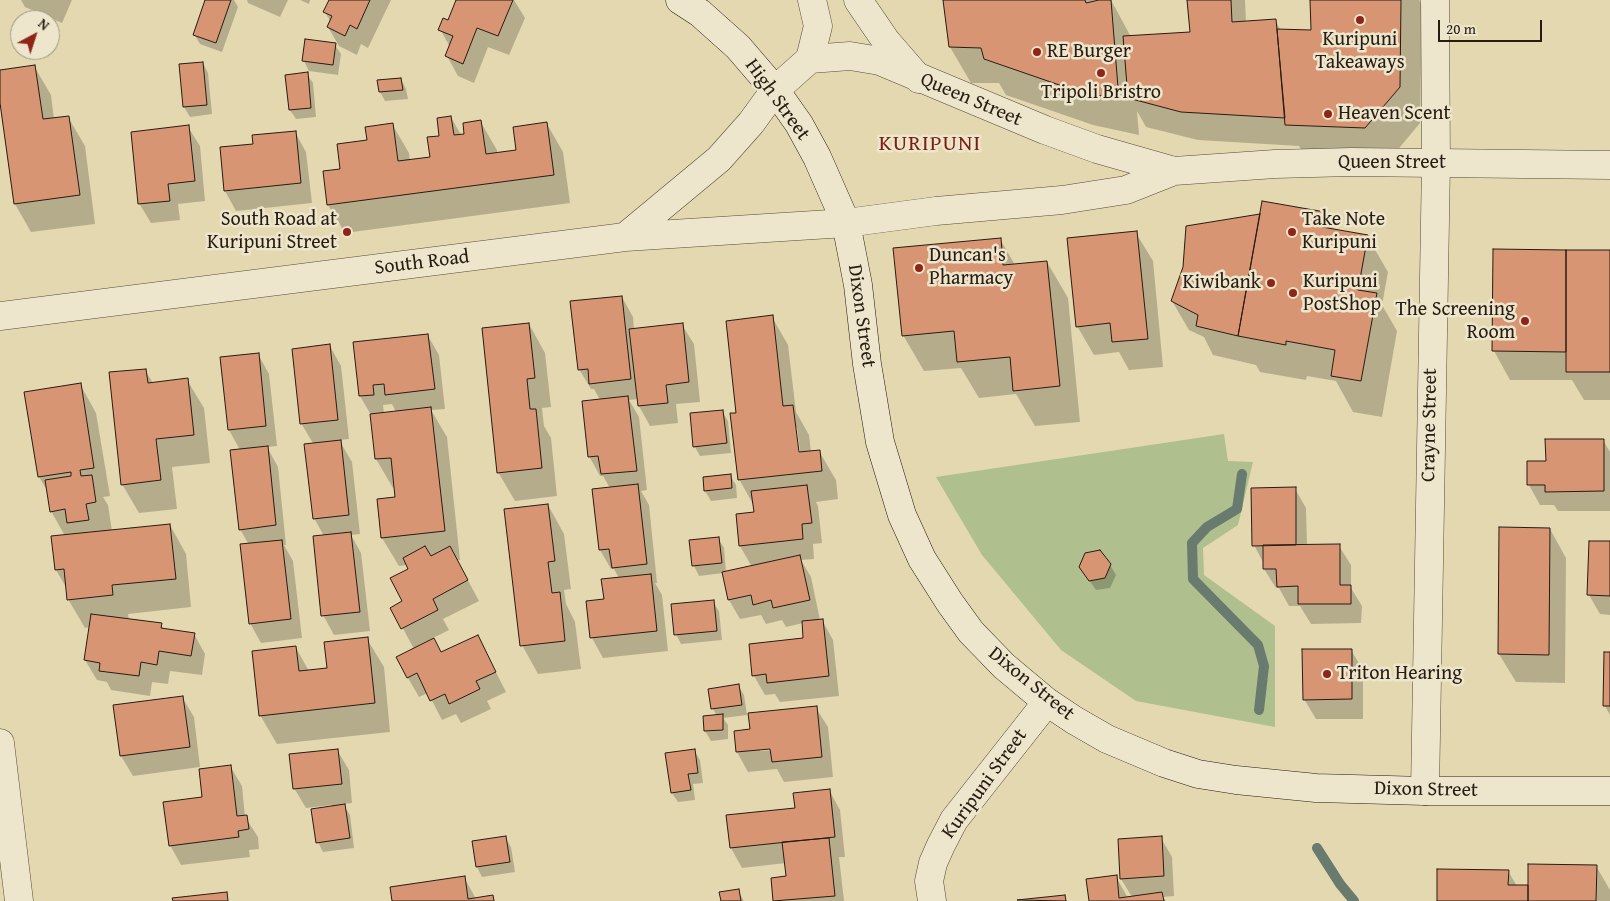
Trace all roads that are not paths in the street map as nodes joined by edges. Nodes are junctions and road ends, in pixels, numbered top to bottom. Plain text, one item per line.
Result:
1 (680, 0) edge
2 (812, 0) edge
3 (858, 0) edge
4 (1435, 0) edge
5 (810, 59) junction
6 (919, 79) junction
7 (775, 90) junction
8 (1436, 164) junction
9 (1610, 165) edge
10 (1174, 171) junction
11 (846, 223) junction
12 (625, 237) junction
13 (0, 316) edge
14 (1047, 702) junction
15 (0, 743) edge
16 (1424, 791) junction
17 (1610, 791) edge
18 (19, 901) edge
19 (932, 901) edge

1 - 7 street, High Street
2 - 5 street
3 - 6 street
4 - 8 street, Crayne Street
5 - 6 street, Queen Street
5 - 7 street
6 - 10 street, Queen Street
7 - 11 street, High Street
7 - 12 street
8 - 9 street, Queen Street
8 - 10 street, Queen Street
8 - 16 street, Crayne Street
10 - 11 street, Queen Street
11 - 12 street, South Road
11 - 14 street, Dixon Street
12 - 13 street, South Road
14 - 16 street, Dixon Street
14 - 19 street, Kuripuni Street
15 - 18 street
16 - 17 street, Dixon Street

